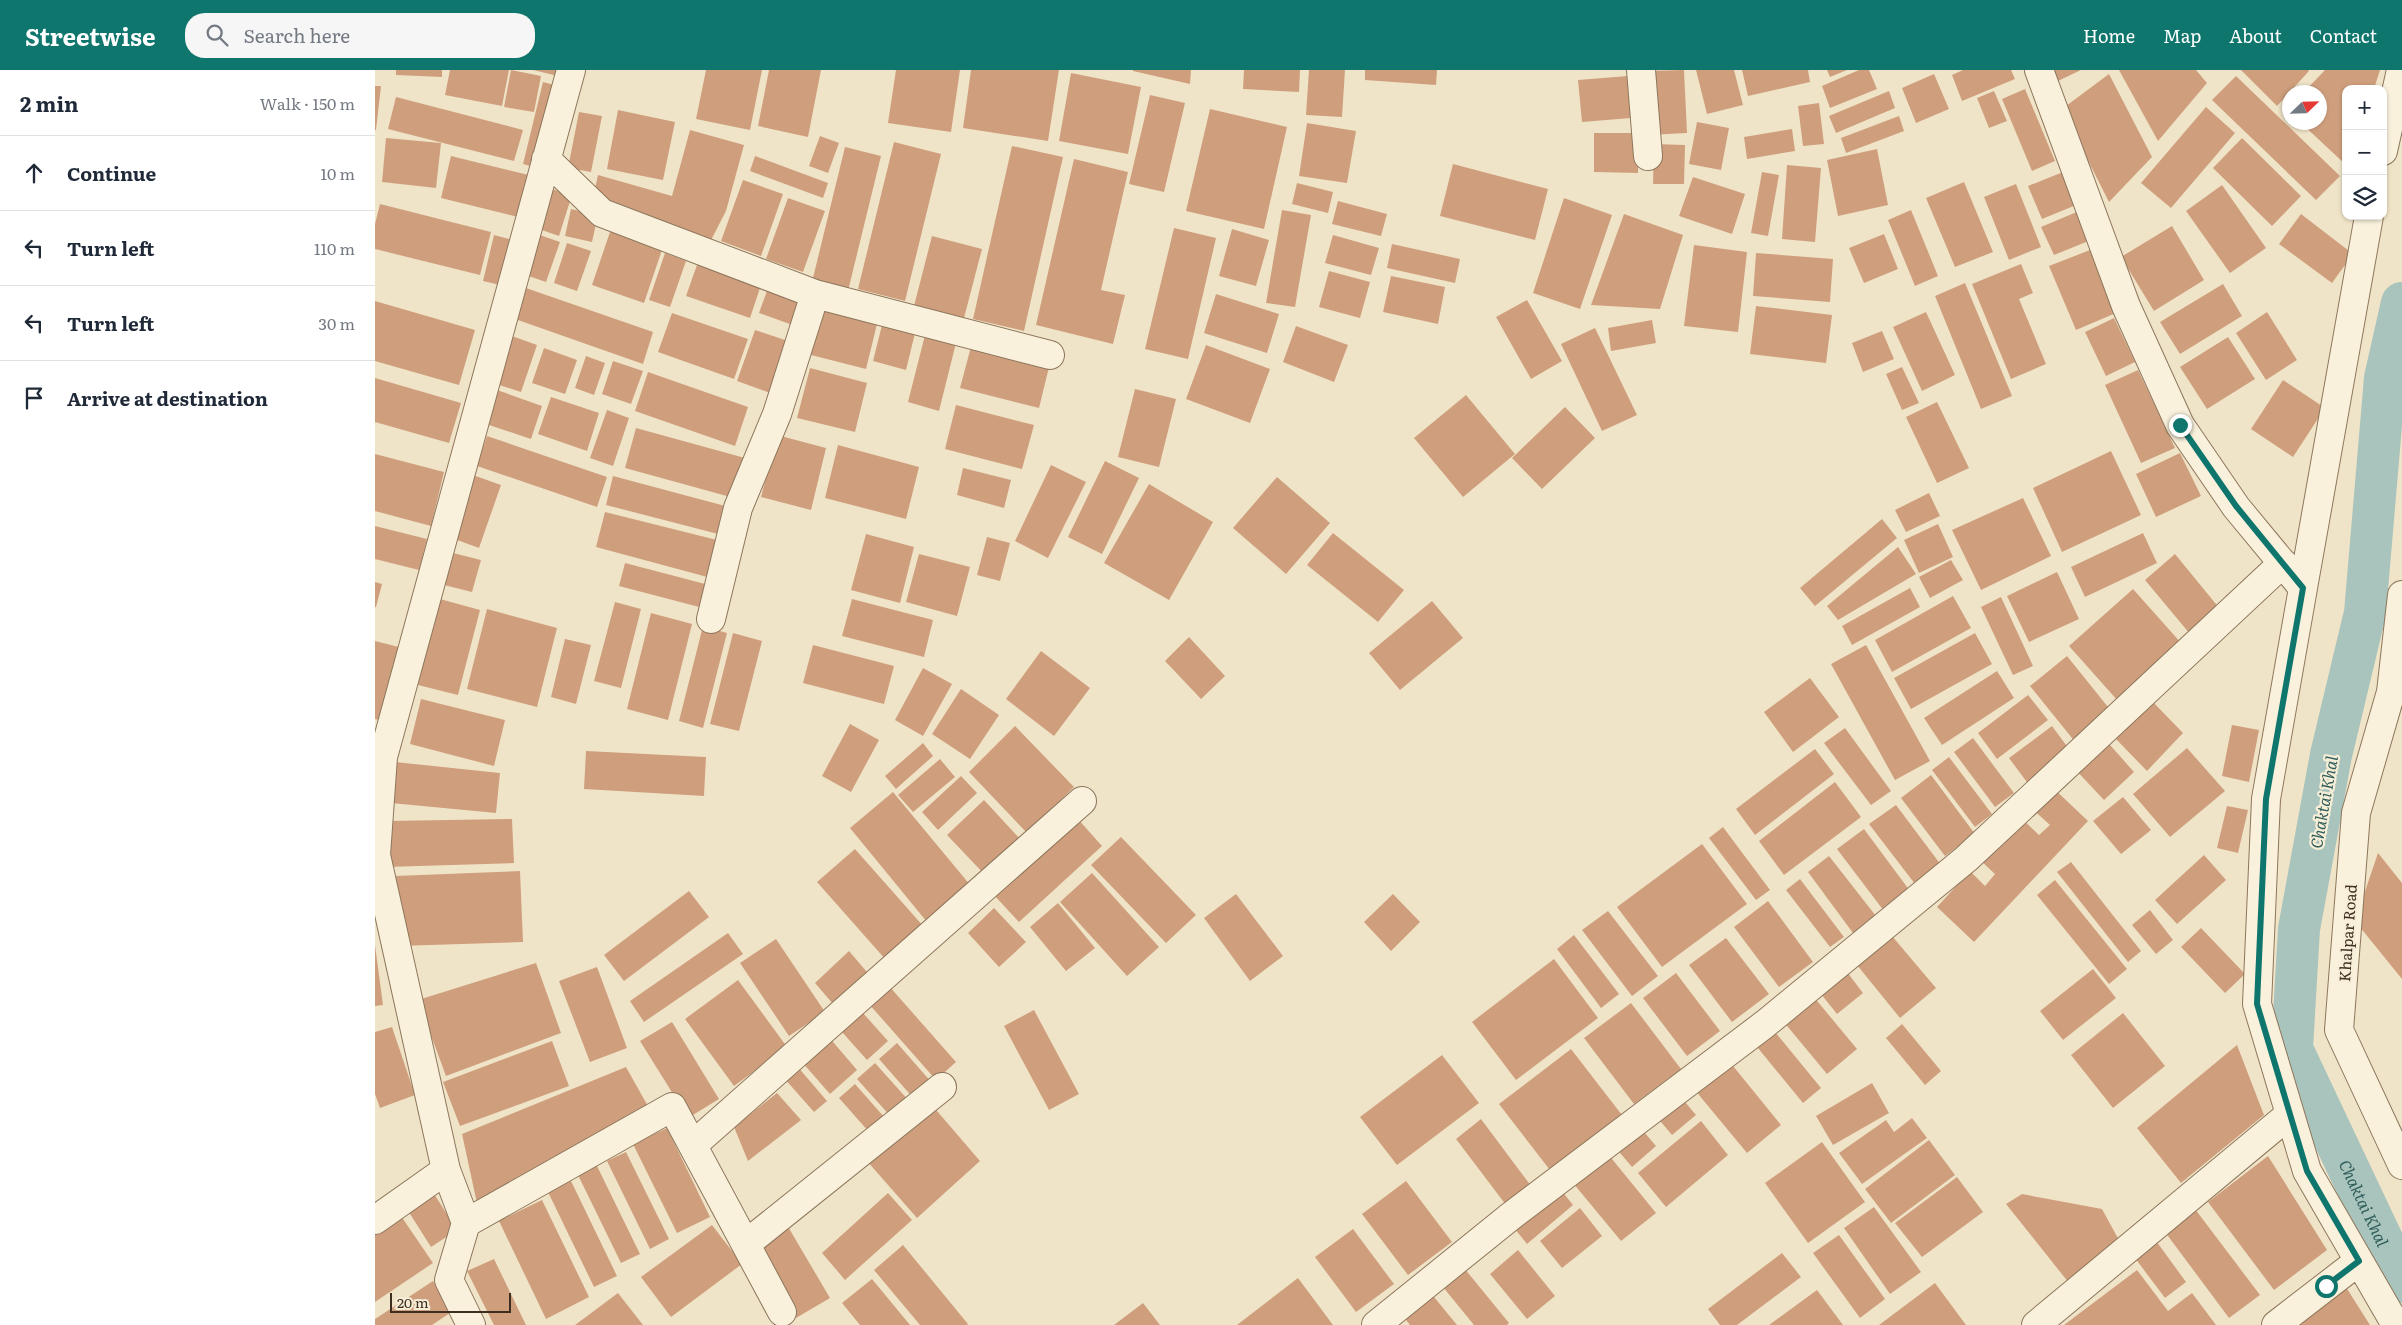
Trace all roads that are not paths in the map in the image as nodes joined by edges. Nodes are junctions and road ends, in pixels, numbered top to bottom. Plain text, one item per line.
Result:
1 (571, 70) edge
2 (1641, 70) edge
3 (2039, 70) edge
4 (2401, 70) edge
5 (2387, 132) edge
6 (1648, 156) dead end
7 (546, 158) junction
8 (2368, 220) edge
9 (815, 294) junction
10 (1050, 355) dead end
11 (2283, 564) junction
12 (2303, 588) junction
13 (2402, 596) edge
14 (711, 619) dead end
15 (1082, 801) dead end
16 (942, 1086) dead end
17 (2290, 1114) junction
18 (693, 1145) junction
19 (2402, 1165) edge
20 (446, 1170) junction
21 (375, 1220) edge
22 (466, 1223) junction
23 (746, 1244) junction
24 (2359, 1261) junction
25 (782, 1312) dead end
26 (471, 1325) edge
27 (1376, 1325) edge
28 (2036, 1325) edge
29 (2277, 1325) edge
30 (2396, 1325) edge

1 - 7 street
2 - 6 street
3 - 11 street
4 - 5 street
7 - 9 street
7 - 20 street
8 - 12 street
9 - 10 street
9 - 14 street
11 - 12 street
11 - 27 street
12 - 17 street
13 - 19 street, Khalpar Road
15 - 18 street
16 - 23 street
17 - 24 street
17 - 28 street
18 - 22 street
18 - 23 street
20 - 21 street
20 - 22 street
22 - 26 street
23 - 25 street
24 - 29 street
24 - 30 street

